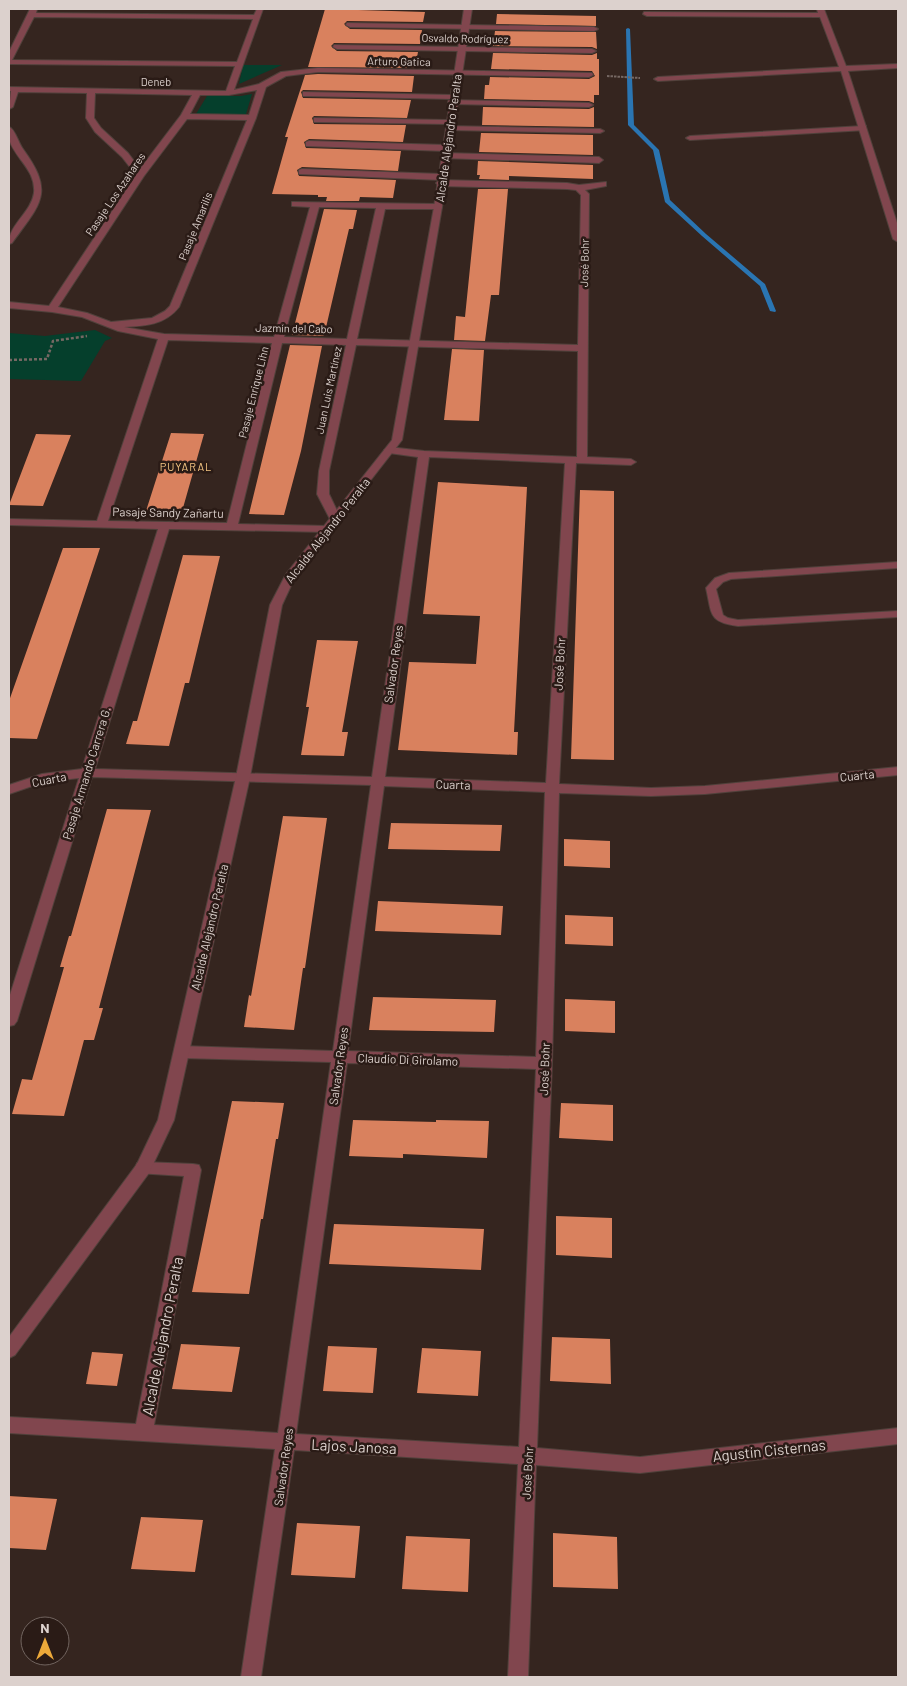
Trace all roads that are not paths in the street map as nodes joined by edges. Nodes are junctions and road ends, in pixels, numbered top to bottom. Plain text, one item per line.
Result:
1 (260, 9) edge
2 (468, 9) edge
3 (33, 12) edge
4 (821, 12) edge
5 (647, 14) dead end
6 (257, 17) junction
7 (350, 25) dead end
8 (466, 27) junction
9 (594, 29) dead end
10 (9, 37) edge
11 (20, 37) junction
12 (337, 47) dead end
13 (461, 49) junction
14 (592, 51) dead end
15 (9, 60) edge
16 (239, 64) junction
17 (898, 66) edge
18 (844, 70) junction
19 (300, 71) joint
20 (457, 73) junction
21 (589, 75) road end
22 (658, 79) road end
23 (262, 86) junction
24 (12, 90) edge
25 (92, 92) junction
26 (197, 92) junction
27 (229, 92) junction
28 (306, 94) dead end
29 (453, 99) junction
30 (589, 104) dead end
31 (9, 107) edge
32 (185, 116) junction
33 (252, 118) junction
34 (317, 120) dead end
35 (449, 125) junction
36 (863, 128) junction
37 (9, 129) edge
38 (600, 131) dead end
39 (690, 138) dead end
40 (309, 144) dead end
41 (445, 152) junction
42 (600, 160) dead end
43 (302, 172) dead end
44 (140, 175) junction
45 (440, 180) junction
46 (602, 184) dead end
47 (579, 188) junction
48 (295, 204) dead end
49 (315, 205) junction
50 (381, 206) junction
51 (438, 207) junction
52 (898, 239) edge
53 (9, 241) edge
54 (9, 305) edge
55 (52, 309) junction
56 (107, 324) junction
57 (164, 337) junction
58 (278, 340) junction
59 (351, 342) junction
60 (416, 344) junction
61 (582, 348) junction
62 (389, 450) junction
63 (424, 454) junction
64 (577, 460) junction
65 (631, 462) dead end
66 (335, 519) junction
67 (9, 522) edge
68 (101, 524) junction
69 (165, 525) junction
70 (232, 527) junction
71 (327, 529) junction
72 (898, 565) edge
73 (898, 614) edge
74 (898, 771) edge
75 (86, 773) junction
76 (243, 777) junction
77 (377, 781) junction
78 (552, 788) junction
79 (9, 790) edge
80 (9, 1021) edge
81 (182, 1052) junction
82 (339, 1057) junction
83 (544, 1063) junction
84 (143, 1168) junction
85 (9, 1350) edge
86 (9, 1425) edge
87 (143, 1434) junction
88 (898, 1436) edge
89 (286, 1442) junction
90 (528, 1456) junction
91 (640, 1465) joint
92 (251, 1677) edge
93 (518, 1677) edge

1 - 6 street
2 - 8 street, Alcalde Alejandro Peralta
3 - 6 street
3 - 11 street
4 - 5 street
4 - 18 street
6 - 16 street
7 - 8 street
8 - 9 street
8 - 13 street, Alcalde Alejandro Peralta
10 - 11 street
11 - 15 street
12 - 13 street, Osvaldo Rodríguez
13 - 14 street, Osvaldo Rodríguez
13 - 20 street, Alcalde Alejandro Peralta
15 - 16 street
16 - 27 street
17 - 18 street
18 - 22 street
18 - 36 street
19 - 20 street, Arturo Gatica
19 - 23 street, Deneb
20 - 21 street, Arturo Gatica
20 - 29 street, Alcalde Alejandro Peralta
23 - 27 street, Deneb
23 - 33 street, Pasaje Amarilis
24 - 25 street, Deneb
24 - 31 street
25 - 26 street, Deneb
25 - 44 street
26 - 27 street, Deneb
26 - 32 street, Pasaje Los Azahares
28 - 29 street
29 - 30 street
29 - 35 street, Alcalde Alejandro Peralta
32 - 33 street
32 - 44 street, Pasaje Los Azahares
33 - 56 street, Pasaje Amarilis
34 - 35 street
35 - 38 street
35 - 41 street, Alcalde Alejandro Peralta
36 - 39 lane
36 - 52 street
37 - 53 street
40 - 41 street
41 - 42 street
41 - 45 street, Alcalde Alejandro Peralta
43 - 45 street
44 - 55 street, Pasaje Los Azahares
45 - 47 street
45 - 51 street, Alcalde Alejandro Peralta
46 - 47 street
47 - 61 street, José Bohr
48 - 49 street
49 - 50 street
49 - 58 street, Pasaje Enrique Lihn
50 - 51 street
50 - 59 street, Juan Luis Martínez
51 - 60 street, Alcalde Alejandro Peralta
54 - 55 street, Jazmín del Cabo
55 - 56 street, Jazmín del Cabo
56 - 57 street, Jazmín del Cabo
57 - 58 street, Jazmín del Cabo
57 - 68 street
58 - 59 street, Jazmín del Cabo
58 - 70 street, Pasaje Enrique Lihn
59 - 60 street, Jazmín del Cabo
59 - 66 street, Juan Luis Martínez
60 - 61 street, Jazmín del Cabo
60 - 62 street, Alcalde Alejandro Peralta
61 - 64 street, José Bohr
62 - 63 street
62 - 66 street, Alcalde Alejandro Peralta
63 - 64 street
63 - 77 street, Salvador Reyes
64 - 65 street
64 - 78 street, José Bohr
66 - 71 street, Alcalde Alejandro Peralta
67 - 68 street, Pasaje Sandy Zañartu
68 - 69 street, Pasaje Sandy Zañartu
69 - 70 street, Pasaje Sandy Zañartu
69 - 75 street, Pasaje Armando Carrera G.
70 - 71 street, Pasaje Sandy Zañartu
71 - 76 street, Alcalde Alejandro Peralta
72 - 73 lane
74 - 78 street, Cuarta
75 - 76 street, Cuarta
75 - 79 street, Cuarta
75 - 80 street, Pasaje Armando Carrera G.
76 - 77 street, Cuarta
76 - 81 street, Alcalde Alejandro Peralta
77 - 78 street, Cuarta
77 - 82 street, Salvador Reyes
78 - 83 street, José Bohr
81 - 82 street, Claudio Di Girolamo
81 - 84 street, Alcalde Alejandro Peralta
82 - 83 street, Claudio Di Girolamo
82 - 89 street, Salvador Reyes
83 - 90 street, José Bohr
84 - 85 street, Alcalde Alejandro Peralta
84 - 87 street, Alcalde Alejandro Peralta
86 - 87 street, Lajos Janosa
87 - 89 street, Lajos Janosa
88 - 91 street, Agustín Cisternas
89 - 90 street, Lajos Janosa
89 - 92 street, Salvador Reyes
90 - 91 street, Lajos Janosa
90 - 93 street, José Bohr

